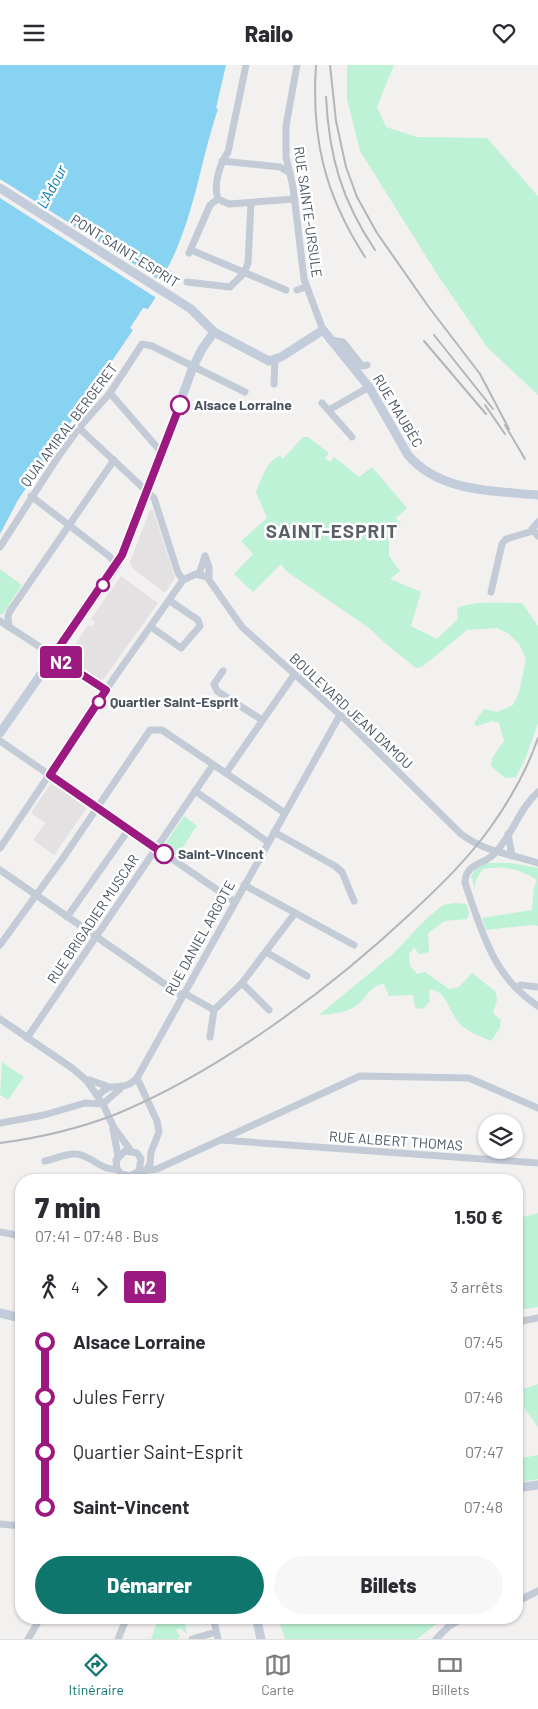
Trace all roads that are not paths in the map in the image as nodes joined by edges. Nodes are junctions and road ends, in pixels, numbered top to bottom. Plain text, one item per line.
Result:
1 (246, 65) edge
2 (298, 65) edge
3 (222, 161) junction
4 (290, 173) junction
5 (0, 188) edge
6 (218, 199) junction
7 (295, 199) junction
8 (251, 203) junction
9 (244, 273) junction
10 (187, 282) dead end
11 (306, 287) junction
12 (286, 290) dead end
13 (297, 290) dead end
14 (323, 330) junction
15 (214, 332) junction
16 (330, 340) junction
17 (275, 360) junction
18 (367, 365) dead end
19 (193, 367) junction
20 (274, 384) dead end
21 (369, 387) junction
22 (110, 393) junction
23 (245, 393) dead end
24 (322, 403) dead end
25 (329, 410) junction
26 (79, 428) junction
27 (352, 437) dead end
28 (162, 453) junction
29 (114, 460) junction
30 (147, 490) junction
31 (538, 495) edge
32 (31, 496) junction
33 (156, 505) junction
34 (142, 506) junction
35 (538, 522) edge
36 (69, 525) junction
37 (535, 534) edge
38 (0, 547) edge
39 (117, 565) junction
40 (183, 580) junction
41 (491, 592) dead end
42 (170, 601) junction
43 (0, 621) edge
44 (9, 627) junction
45 (151, 627) junction
46 (53, 656) junction
47 (223, 671) dead end
48 (294, 675) junction
49 (106, 690) junction
50 (340, 715) junction
51 (262, 720) junction
52 (0, 733) edge
53 (0, 741) edge
54 (213, 765) junction
55 (226, 773) junction
56 (50, 775) junction
57 (195, 791) junction
58 (538, 792) edge
59 (98, 808) junction
60 (284, 813) junction
61 (128, 829) junction
62 (274, 832) junction
63 (508, 834) junction
64 (268, 842) junction
65 (0, 848) edge
66 (156, 848) junction
67 (495, 852) junction
68 (512, 856) junction
69 (538, 863) edge
70 (0, 871) edge
71 (244, 885) junction
72 (37, 896) junction
73 (354, 901) dead end
74 (234, 902) junction
75 (295, 913) junction
76 (67, 917) junction
77 (96, 936) junction
78 (0, 945) edge
79 (354, 945) dead end
80 (266, 952) junction
81 (307, 976) dead end
82 (242, 983) junction
83 (515, 987) junction
84 (538, 987) edge
85 (183, 995) junction
86 (538, 1007) edge
87 (214, 1009) junction
88 (269, 1010) dead end
89 (0, 1019) edge
90 (210, 1037) dead end
91 (27, 1038) junction
92 (137, 1078) junction
93 (86, 1080) junction
94 (109, 1087) junction
95 (121, 1087) junction
96 (95, 1093) junction
97 (85, 1103) junction
98 (102, 1104) junction
99 (538, 1108) edge
100 (0, 1123) edge
101 (113, 1126) junction
102 (249, 1127) junction
103 (240, 1131) junction
104 (220, 1140) junction
105 (242, 1142) junction
106 (252, 1143) junction
107 (131, 1151) junction
108 (118, 1156) junction
109 (141, 1159) junction
110 (45, 1161) dead end
111 (150, 1162) junction
112 (538, 1163) edge
113 (162, 1165) junction
114 (121, 1174) edge
115 (141, 1174) edge
116 (0, 1231) edge
117 (15, 1234) edge
118 (0, 1313) edge
119 (15, 1317) edge
120 (538, 1318) edge
121 (523, 1321) edge
122 (538, 1485) edge
123 (523, 1487) edge
124 (0, 1524) edge
125 (15, 1525) edge
126 (538, 1591) edge
127 (523, 1598) edge
128 (37, 1624) edge
129 (124, 1624) edge
130 (258, 1624) edge
131 (453, 1624) edge
132 (217, 1636) edge
133 (28, 1639) edge
134 (118, 1639) edge
135 (192, 1639) edge
136 (261, 1639) edge
137 (436, 1639) edge

1 - 3 street
2 - 4 street, RUE SAINTE-URSULE
3 - 4 street
3 - 6 street
4 - 7 street, RUE SAINTE-URSULE
5 - 15 main road, PONT SAINT-ESPRIT
6 - 8 street
6 - 9 street
7 - 8 street
7 - 11 street, RUE SAINTE-URSULE
8 - 9 street
9 - 10 street
9 - 12 street
11 - 13 street
11 - 14 street, RUE SAINTE-URSULE
14 - 16 main road, RUE MAUBÈC
14 - 17 main road
15 - 17 main road, PONT SAINT-ESPRIT
15 - 19 main road
16 - 18 street
16 - 21 main road, RUE MAUBÈC
17 - 20 street
19 - 22 street, QUAI AMIRAL BERGERET
19 - 23 street
19 - 28 main road
21 - 25 street
21 - 31 main road, RUE MAUBÈC
22 - 26 street, QUAI AMIRAL BERGERET
22 - 28 street
24 - 25 street
25 - 27 street
26 - 29 street
26 - 32 street, QUAI AMIRAL BERGERET
28 - 30 main road
29 - 30 street
29 - 36 street
30 - 33 street
30 - 34 main road
32 - 36 street
32 - 38 street, QUAI AMIRAL BERGERET
33 - 34 street
33 - 40 street
34 - 39 main road
35 - 37 street
36 - 39 street
36 - 44 street
37 - 41 street
39 - 46 main road
40 - 42 street
40 - 48 street, BOULEVARD JEAN D'AMOU
42 - 45 street
42 - 45 street
43 - 44 street
44 - 46 street
45 - 49 street
46 - 49 street
46 - 52 main road
47 - 51 street
48 - 50 street, BOULEVARD JEAN D'AMOU
48 - 51 street
49 - 56 street
50 - 60 street, RUE DANIEL ARGOTE
50 - 67 street, BOULEVARD JEAN D'AMOU
51 - 55 street
53 - 56 street
54 - 55 street
54 - 57 street, RUE BRIGADIER MUSCAR
54 - 59 street
55 - 60 street
56 - 59 street
56 - 65 street
57 - 64 street
57 - 66 street, RUE BRIGADIER MUSCAR
58 - 63 street
59 - 61 street
59 - 72 street
60 - 62 street, RUE DANIEL ARGOTE
61 - 66 street
61 - 76 street
62 - 64 street, RUE DANIEL ARGOTE
62 - 73 street
63 - 67 street
63 - 68 street
64 - 71 street, RUE DANIEL ARGOTE
66 - 74 street
66 - 77 street, RUE BRIGADIER MUSCAR
67 - 68 street, BOULEVARD JEAN D'AMOU
67 - 83 street
68 - 69 street, BOULEVARD JEAN D'AMOU
70 - 72 street
71 - 74 street, RUE DANIEL ARGOTE
71 - 75 street
72 - 76 street
72 - 78 street
74 - 85 street, RUE DANIEL ARGOTE
75 - 79 street
75 - 80 street
76 - 77 street
77 - 85 street
77 - 91 street, RUE BRIGADIER MUSCAR
80 - 81 street
80 - 82 street
82 - 87 street
82 - 88 street
83 - 84 street
83 - 86 street
85 - 87 street
85 - 92 street, RUE DANIEL ARGOTE
87 - 90 street
89 - 91 street
91 - 93 street
92 - 95 street
92 - 111 street
93 - 94 street
93 - 96 street
94 - 95 street
94 - 96 street
95 - 98 street
96 - 97 street
96 - 98 street
97 - 98 street
97 - 100 street
98 - 101 street
99 - 102 street, RUE ALBERT THOMAS
101 - 107 street
101 - 108 street
102 - 103 street, RUE ALBERT THOMAS
102 - 106 street
103 - 104 street, RUE ALBERT THOMAS
103 - 105 street
104 - 105 street, RUE ALBERT THOMAS
104 - 113 street, RUE ALBERT THOMAS
105 - 106 street, RUE ALBERT THOMAS
106 - 112 street, RUE ALBERT THOMAS
107 - 108 street
107 - 109 street
108 - 114 street
109 - 111 street
109 - 115 street
110 - 114 street
111 - 113 street
111 - 115 street
113 - 115 street, RUE ALBERT THOMAS
116 - 117 street
118 - 119 main road
120 - 121 street
122 - 123 main road
124 - 125 street
126 - 127 street
128 - 133 street
129 - 134 street
130 - 136 main road
131 - 137 street
132 - 135 street

